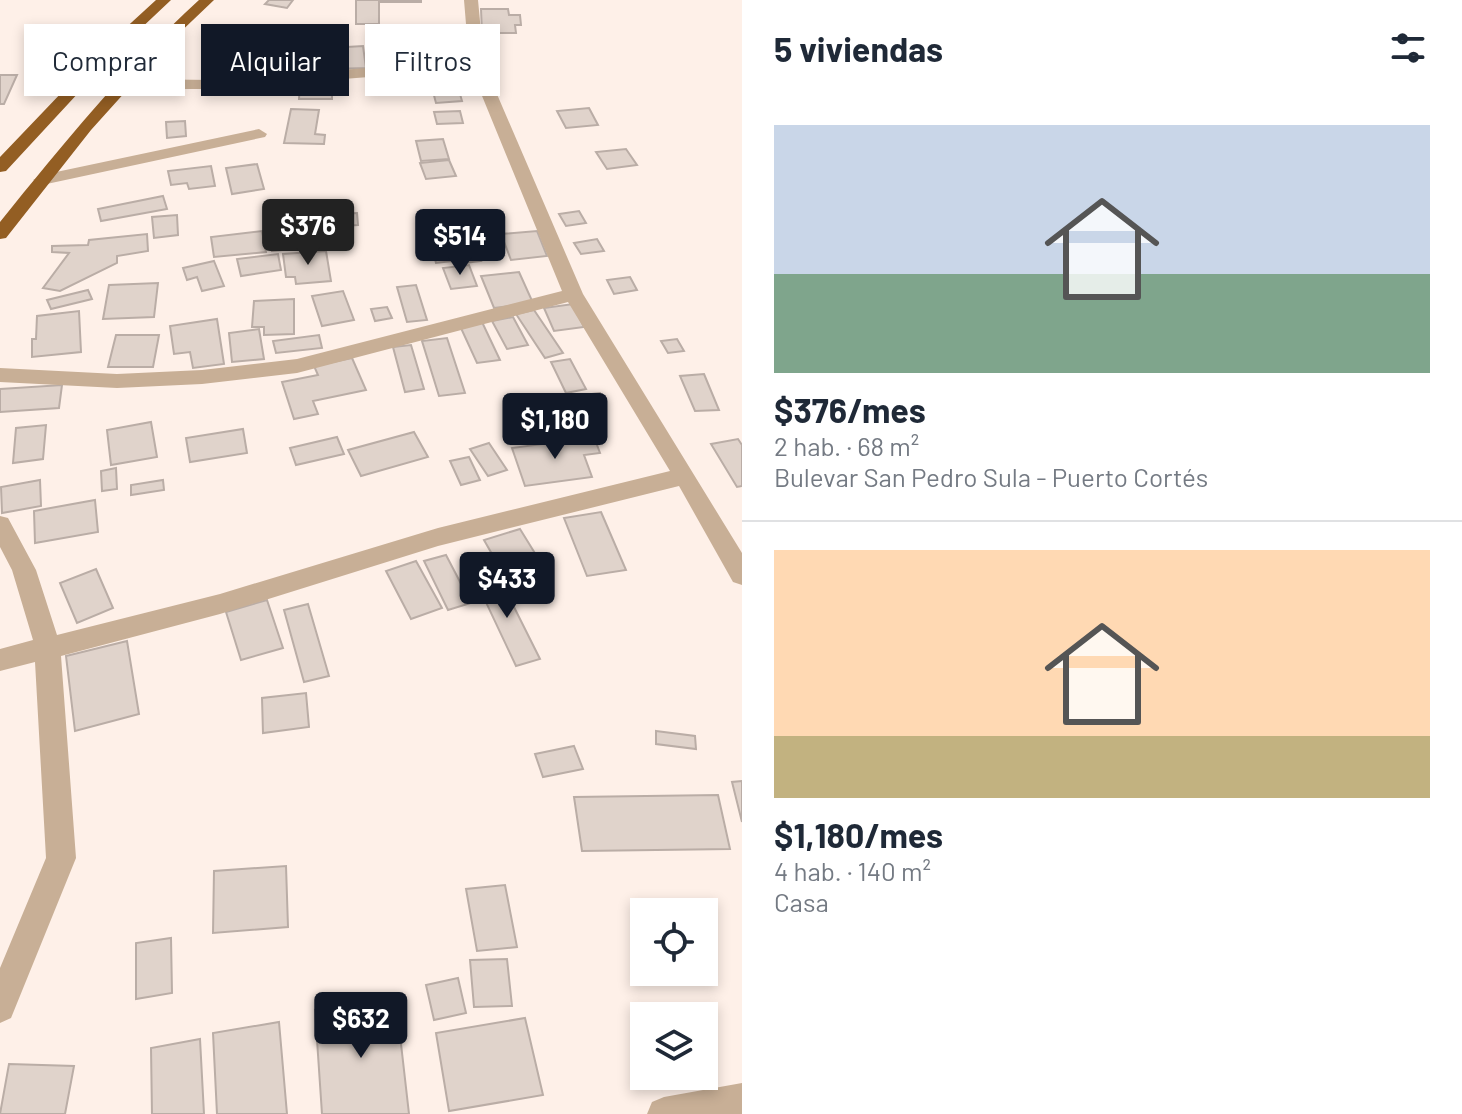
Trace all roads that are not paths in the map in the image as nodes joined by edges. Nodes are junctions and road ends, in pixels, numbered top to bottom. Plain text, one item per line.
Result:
1 (164, 0) edge
2 (207, 0) edge
3 (471, 0) edge
4 (181, 24) edge
5 (472, 24) edge
6 (365, 71) edge
7 (185, 86) edge
8 (115, 96) edge
9 (490, 96) edge
10 (259, 134) dead end
11 (0, 167) edge
12 (42, 180) junction
13 (0, 234) edge
14 (573, 294) junction
15 (0, 375) edge
16 (685, 476) junction
17 (0, 525) edge
18 (742, 575) edge
19 (47, 645) junction
20 (0, 660) edge
21 (0, 1007) edge
22 (742, 1100) edge
23 (664, 1114) edge

1 - 11 highway
2 - 4 highway
3 - 5 street
6 - 7 street
8 - 12 highway
9 - 14 street
10 - 12 street
12 - 13 highway
14 - 15 street
14 - 16 street
16 - 18 street
16 - 19 street
17 - 19 street
19 - 20 street
19 - 21 street
22 - 23 street

